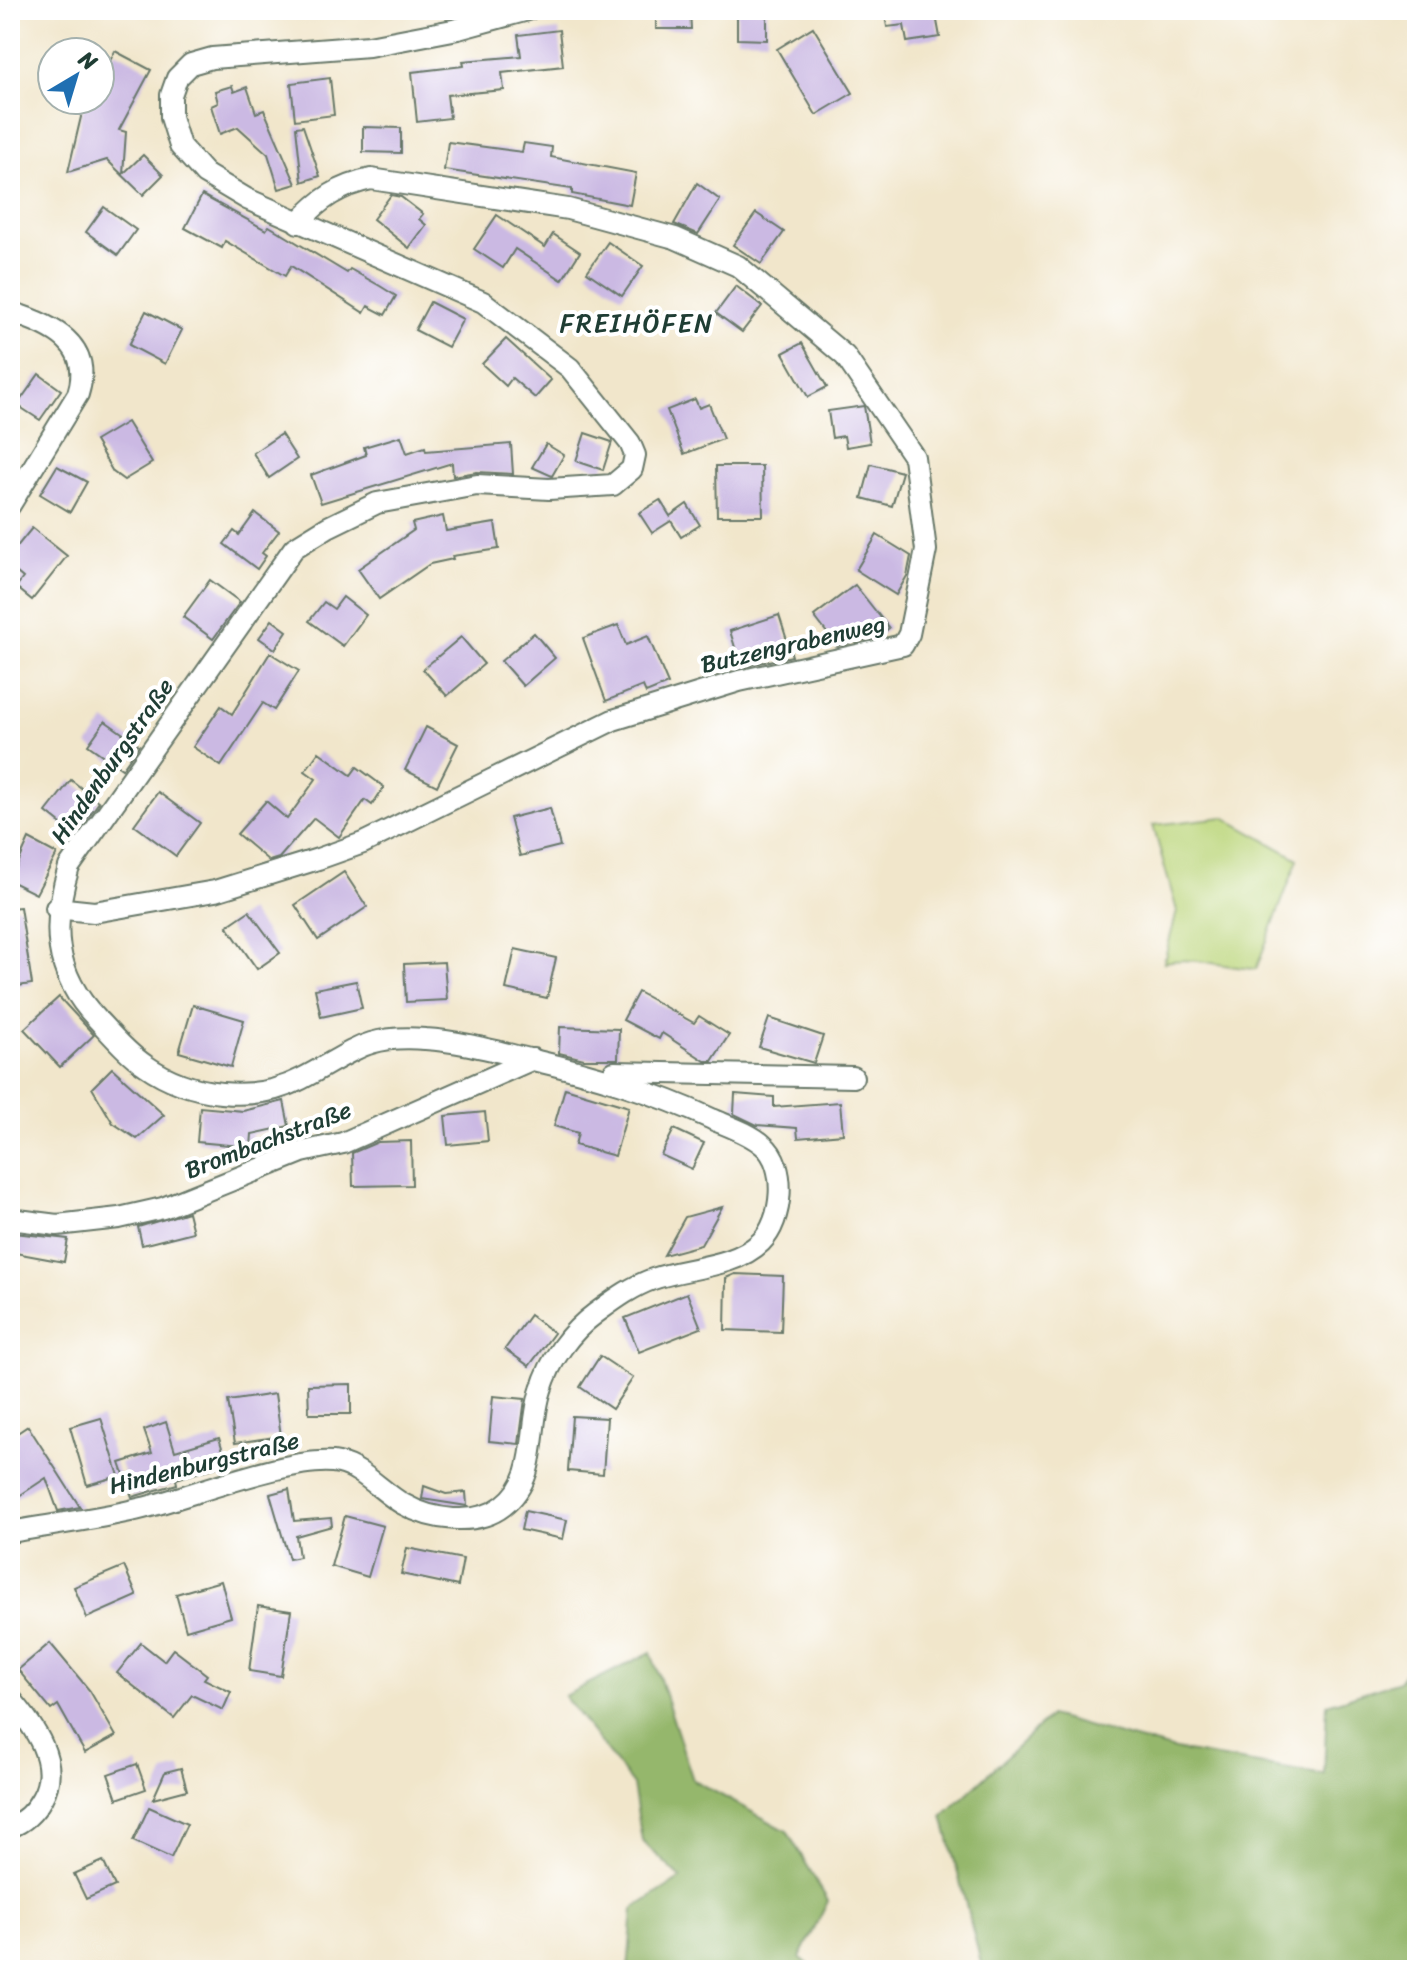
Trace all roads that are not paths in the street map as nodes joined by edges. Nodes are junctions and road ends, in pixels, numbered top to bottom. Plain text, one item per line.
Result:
1 (528, 10) edge
2 (298, 223) junction
3 (10, 312) edge
4 (10, 505) edge
5 (56, 908) junction
6 (533, 1059) junction
7 (586, 1071) junction
8 (853, 1077) dead end
9 (10, 1219) edge
10 (10, 1532) edge
11 (10, 1698) edge
12 (10, 1827) edge

1 - 2 street, Hindenburgstraße
2 - 5 street, Hindenburgstraße
2 - 5 street, Butzengrabenweg
3 - 4 street
5 - 6 street, Hindenburgstraße
6 - 7 street, Hindenburgstraße
6 - 9 street, Brombachstraße
7 - 8 street
7 - 10 street, Hindenburgstraße
11 - 12 street

